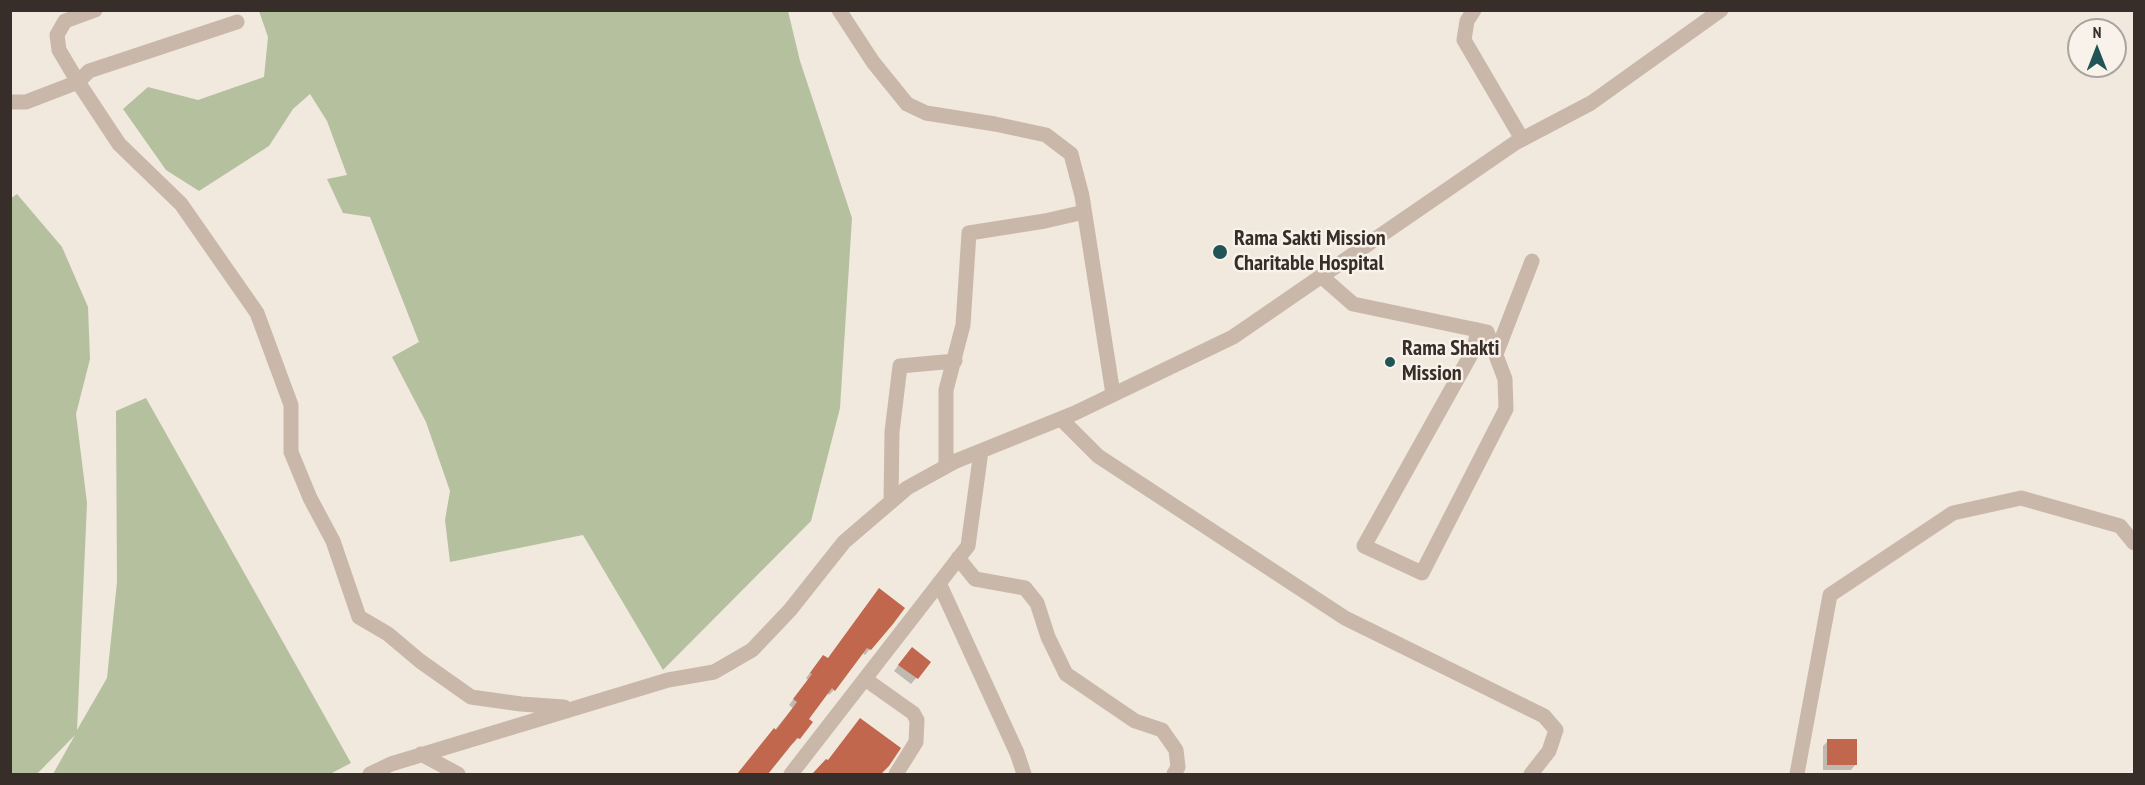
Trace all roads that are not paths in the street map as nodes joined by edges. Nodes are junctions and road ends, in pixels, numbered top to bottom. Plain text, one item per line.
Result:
1 (95, 10) edge
2 (838, 10) edge
3 (1474, 10) edge
4 (1721, 10) edge
5 (237, 22) dead end
6 (78, 82) junction
7 (10, 102) edge
8 (1522, 139) junction
9 (1084, 212) junction
10 (1532, 261) dead end
11 (1321, 276) junction
12 (1478, 330) junction
13 (1496, 354) junction
14 (955, 360) junction
15 (1113, 394) junction
16 (1061, 418) junction
17 (981, 451) junction
18 (946, 466) junction
19 (891, 502) junction
20 (2134, 543) edge
21 (958, 558) junction
22 (939, 583) junction
23 (865, 679) junction
24 (576, 708) junction
25 (421, 754) junction
26 (370, 774) edge
27 (458, 774) edge
28 (791, 774) edge
29 (896, 774) edge
30 (1024, 774) edge
31 (1174, 774) edge
32 (1531, 774) edge
33 (1797, 774) edge

1 - 6 street
2 - 9 street
3 - 8 street
4 - 8 street
5 - 6 street
6 - 7 street
6 - 24 street
8 - 11 street
9 - 14 street
9 - 15 street
10 - 13 street
11 - 12 street
11 - 15 street
12 - 13 street
12 - 13 street
14 - 18 street
14 - 19 street
15 - 16 street
16 - 17 street
16 - 32 street
17 - 18 street
17 - 21 street
18 - 19 street
19 - 24 street
20 - 33 street
21 - 22 street
21 - 31 street
22 - 23 street
22 - 30 street
23 - 28 street
23 - 29 street
24 - 25 street
25 - 26 street
25 - 27 street

